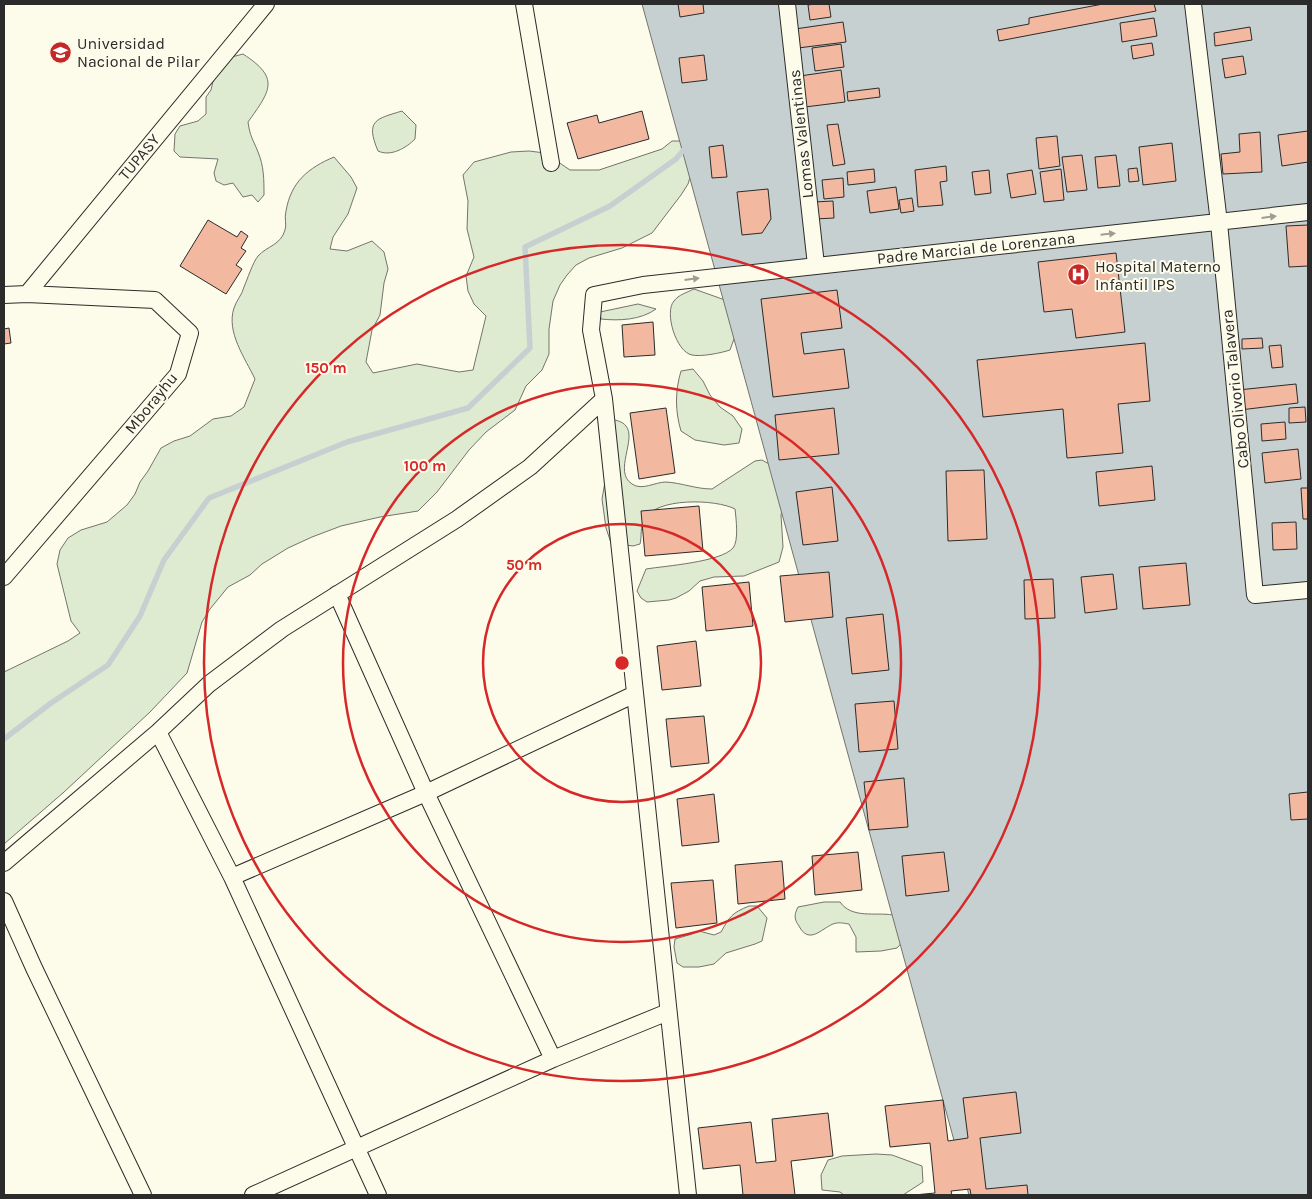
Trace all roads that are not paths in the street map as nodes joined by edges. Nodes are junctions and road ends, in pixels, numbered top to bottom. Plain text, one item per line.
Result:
1 (266, 4) edge
2 (524, 4) edge
3 (787, 4) edge
4 (1193, 4) edge
5 (551, 163) dead end
6 (1308, 212) edge
7 (1219, 223) junction
8 (816, 265) junction
9 (26, 294) junction
10 (4, 295) edge
11 (604, 398) junction
12 (4, 577) edge
13 (1308, 590) edge
14 (337, 594) junction
15 (635, 694) junction
16 (158, 732) junction
17 (426, 794) junction
18 (4, 863) edge
19 (232, 877) junction
20 (4, 901) edge
21 (668, 1012) junction
22 (552, 1059) junction
23 (356, 1147) junction
24 (144, 1195) edge
25 (252, 1195) edge
26 (378, 1195) edge
27 (688, 1195) edge

1 - 9 street, TUPASY
2 - 5 street
3 - 8 street, Lomas Valentinas
4 - 7 street, Cabo Olivorio Talavera
7 -> 6 street, Padre Marcial de Lorenzana
8 -> 7 street, Padre Marcial de Lorenzana
7 - 13 street, Cabo Olivorio Talavera
11 -> 8 street, Padre Marcial de Lorenzana
9 - 10 street
9 - 12 street, Mborayhu
11 - 14 street
11 - 15 street
14 - 16 street
14 - 17 street
15 - 17 street
15 - 21 street
16 - 18 street
16 - 19 street
17 - 19 street
17 - 22 street
19 - 23 street
20 - 24 street
21 - 22 street
21 - 27 street
22 - 23 street
23 - 25 street
23 - 26 street

